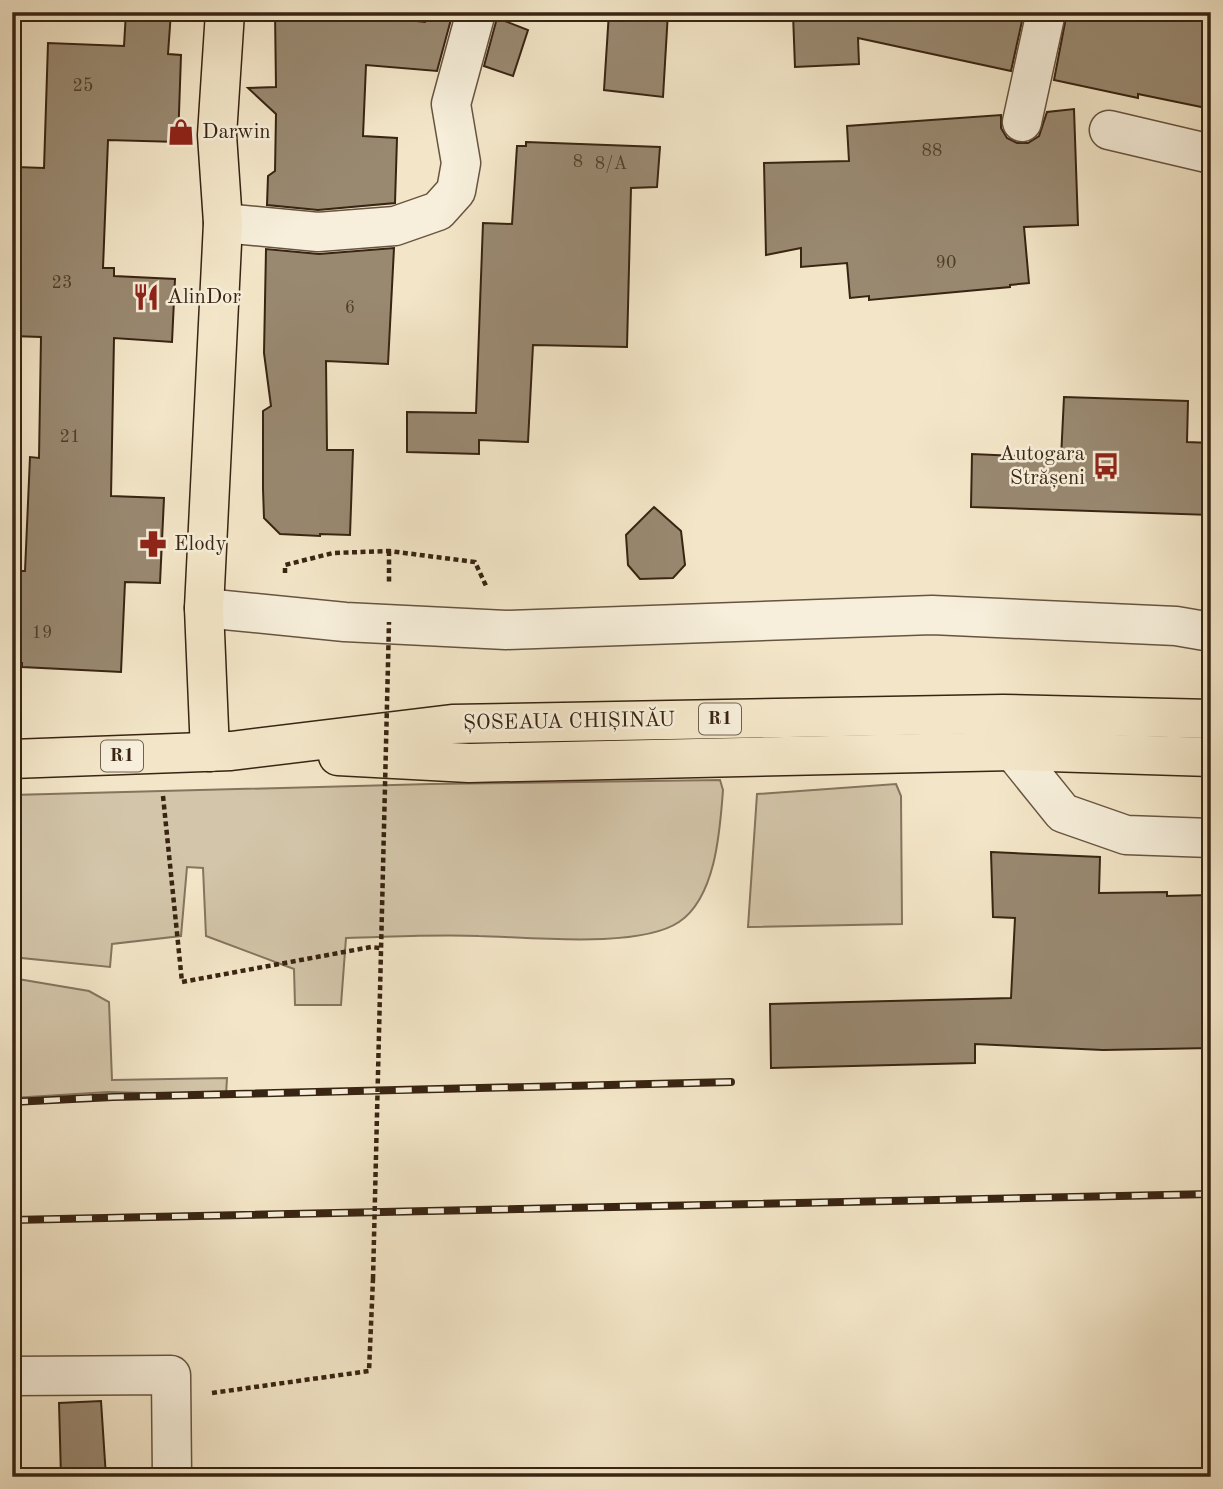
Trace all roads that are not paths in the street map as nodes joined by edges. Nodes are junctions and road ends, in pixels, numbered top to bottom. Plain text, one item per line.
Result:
1 (225, 12) edge
2 (476, 12) edge
3 (1046, 12) edge
4 (1022, 122) dead end
5 (1109, 130) dead end
6 (1211, 154) edge
7 (223, 223) junction
8 (204, 608) junction
9 (1211, 632) edge
10 (1211, 719) edge
11 (1013, 751) junction
12 (221, 752) junction
13 (1211, 757) edge
14 (12, 759) edge
15 (1211, 838) edge
16 (12, 1376) edge
17 (172, 1477) edge

1 - 7 main road
2 - 7 street
3 - 4 street
5 - 6 street
7 - 8 main road
8 - 9 street
8 - 12 main road
10 - 12 main road, ȘOSEAUA CHIȘINĂU / R1
11 - 12 main road
11 - 13 main road
11 - 15 street
12 - 14 main road, ȘOSEAUA CHIȘINĂU / R1
16 - 17 street

